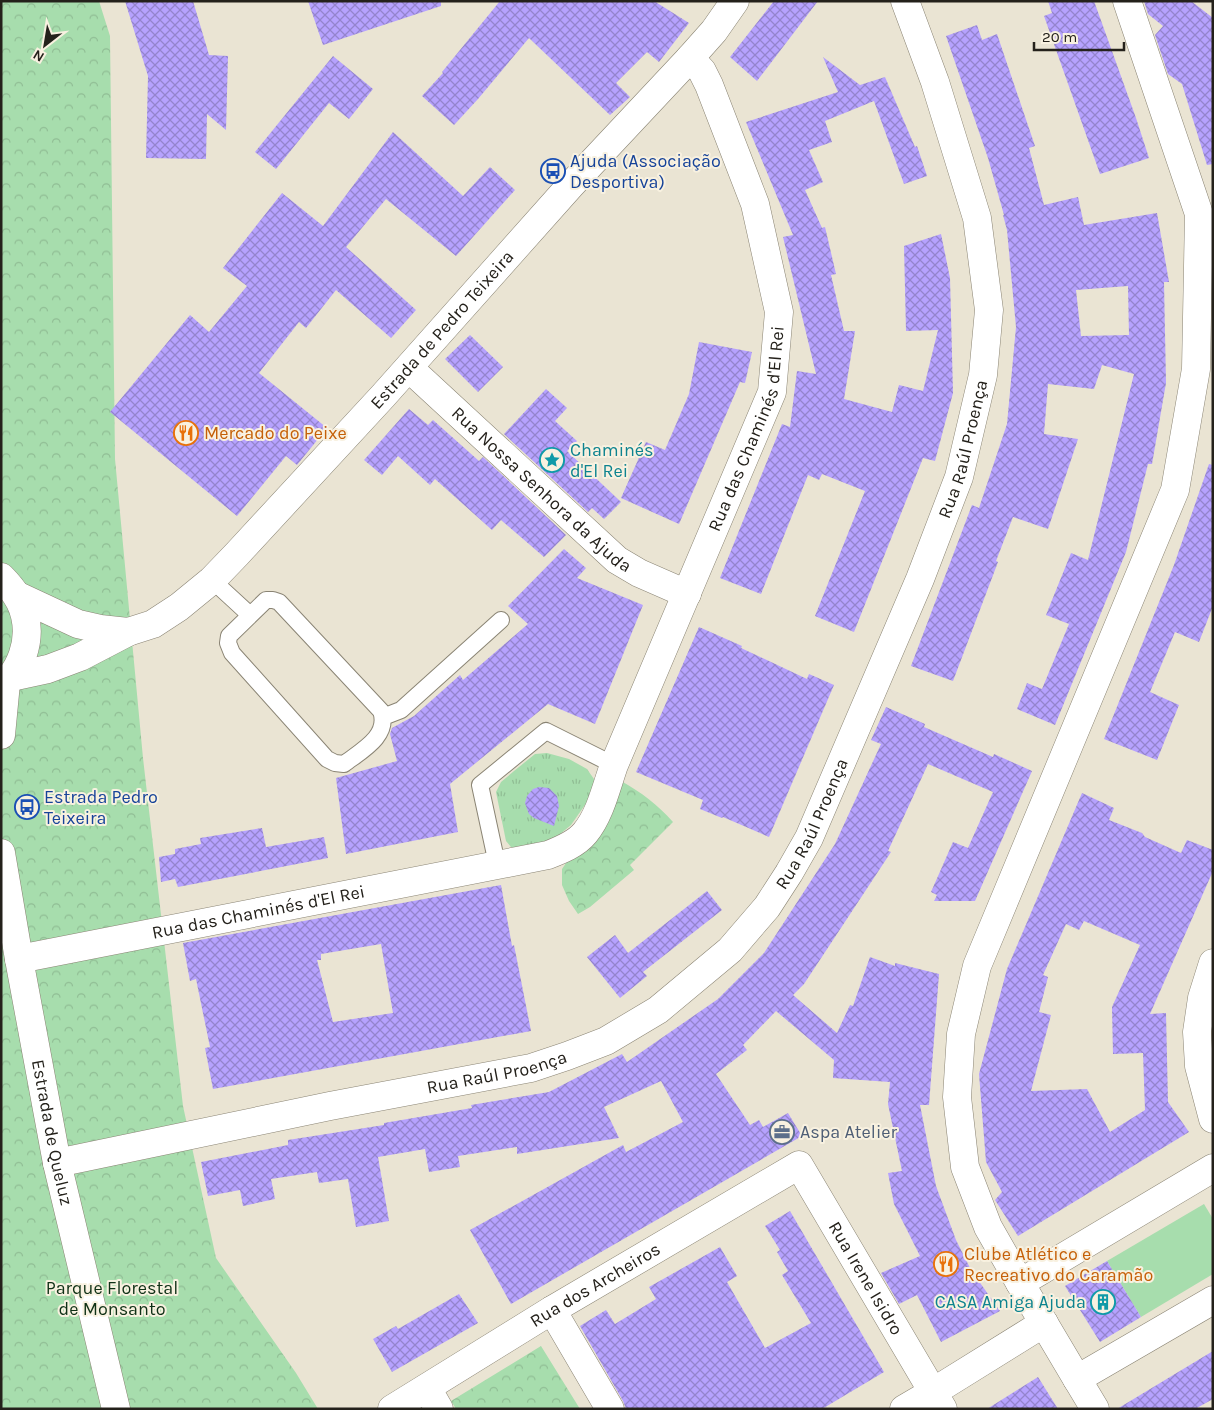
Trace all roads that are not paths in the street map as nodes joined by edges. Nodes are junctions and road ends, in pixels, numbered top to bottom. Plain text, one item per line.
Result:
1 (735, 1) edge
2 (905, 1) edge
3 (1127, 1) edge
4 (690, 58) junction
5 (409, 368) junction
6 (212, 580) junction
7 (9, 587) edge
8 (687, 594) junction
9 (250, 615) junction
10 (501, 620) dead end
11 (128, 632) junction
12 (6, 682) edge
13 (383, 717) junction
14 (1, 734) edge
15 (614, 766) junction
16 (1, 853) edge
17 (497, 864) junction
18 (19, 959) junction
19 (1213, 963) edge
20 (1213, 1119) edge
21 (57, 1163) junction
22 (798, 1165) joint
23 (1213, 1168) edge
24 (1020, 1283) junction
25 (1213, 1300) edge
26 (552, 1310) junction
27 (1044, 1323) junction
28 (1077, 1379) junction
29 (433, 1398) edge
30 (938, 1401) edge
31 (116, 1409) edge
32 (392, 1409) edge
33 (610, 1409) edge
34 (904, 1409) edge
35 (1095, 1409) edge

1 - 4 street, Estrada de Pedro Teixeira
2 - 21 street, Rua Raúl Proença
3 - 24 street
4 - 5 street, Estrada de Pedro Teixeira
4 - 8 street, Rua das Chaminés d'El Rei
5 - 6 street, Estrada de Pedro Teixeira
5 - 8 street, Rua Nossa Senhora da Ajuda
6 - 9 lane
6 - 11 street, Estrada de Pedro Teixeira
7 - 11 street, Estrada de Pedro Teixeira
7 - 12 street
8 - 15 street, Rua das Chaminés d'El Rei
9 - 13 lane
9 - 13 lane
10 - 13 lane
11 - 12 street, Estrada de Pedro Teixeira
12 - 14 street
15 - 17 street, Rua das Chaminés d'El Rei
15 - 17 lane
16 - 18 street, Estrada de Queluz
17 - 18 street, Rua das Chaminés d'El Rei
18 - 21 street, Estrada de Queluz
19 - 20 street
21 - 31 street, Estrada de Queluz
22 - 26 street, Rua dos Archeiros
22 - 30 street, Rua Irene Isidro
23 - 24 street
24 - 27 street
25 - 28 street
26 - 29 street, Rua dos Archeiros
26 - 33 street
27 - 28 street
27 - 30 street
28 - 35 street
29 - 32 street, Rua dos Archeiros
30 - 34 street

